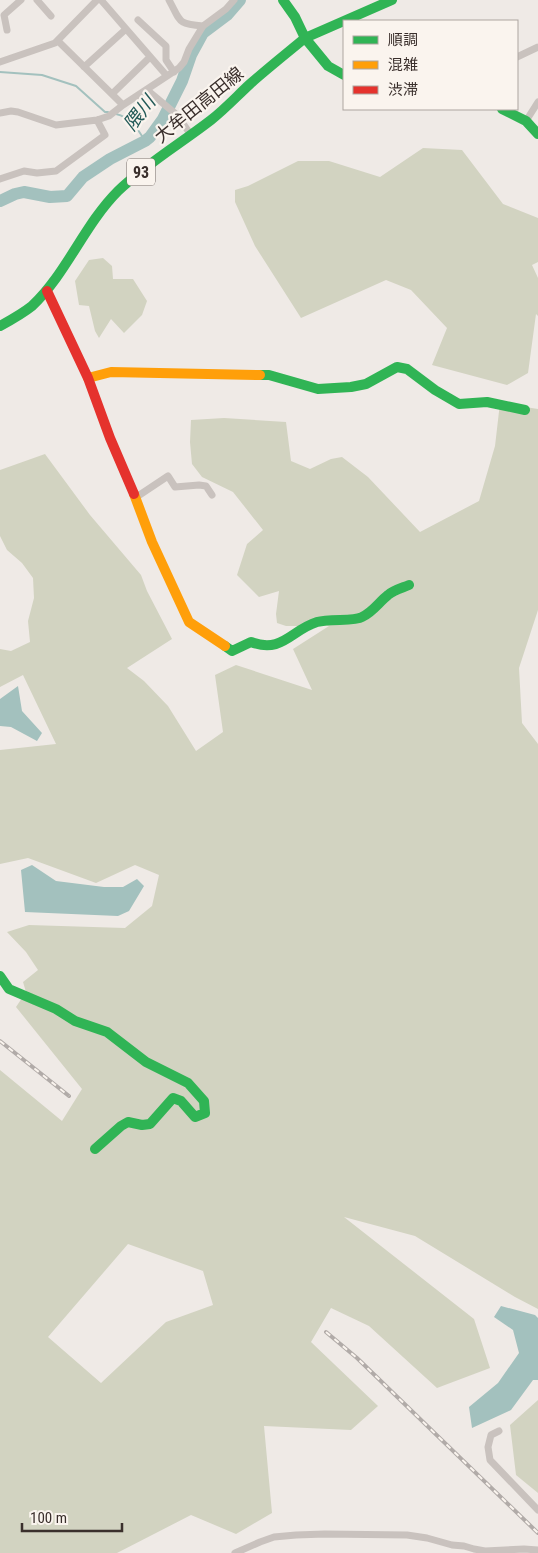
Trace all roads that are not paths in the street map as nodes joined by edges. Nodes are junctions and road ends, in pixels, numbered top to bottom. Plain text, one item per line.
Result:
1 (21, 0) edge
2 (37, 0) edge
3 (97, 0) edge
4 (101, 0) edge
5 (169, 0) edge
6 (234, 0) edge
7 (283, 0) edge
8 (392, 0) edge
9 (51, 16) dead end
10 (138, 20) dead end
11 (346, 20) edge
12 (343, 21) edge
13 (203, 26) junction
14 (126, 29) junction
15 (7, 30) dead end
16 (305, 38) junction
17 (58, 41) junction
18 (538, 47) edge
19 (150, 57) junction
20 (518, 57) edge
21 (0, 62) edge
22 (84, 67) junction
23 (174, 72) junction
24 (343, 74) edge
25 (166, 76) junction
26 (147, 90) junction
27 (112, 94) junction
28 (538, 102) edge
29 (123, 105) junction
30 (504, 110) edge
31 (0, 114) edge
32 (97, 120) junction
33 (526, 121) junction
34 (538, 134) edge
35 (191, 135) junction
36 (0, 179) edge
37 (47, 291) junction
38 (0, 326) edge
39 (88, 378) junction
40 (525, 410) dead end
41 (212, 495) dead end
42 (135, 498) junction
43 (409, 585) dead end
44 (0, 976) edge
45 (96, 1148) dead end
46 (499, 1431) dead end
47 (538, 1510) edge
48 (538, 1550) edge
49 (235, 1553) edge

1 - 15 street
2 - 9 street
3 - 17 street
4 - 14 street
5 - 13 street
6 - 13 street
7 - 16 street
8 - 11 street, 大牟田高田線
10 - 23 street
12 - 16 street, 大牟田高田線
13 - 23 street
14 - 19 street
14 - 22 street
16 - 24 street
16 - 35 street, 大牟田高田線 / 93
17 - 21 street
17 - 22 street
18 - 20 street
19 - 25 street
19 - 27 street
22 - 27 street
23 - 25 street
25 - 26 street
26 - 29 street
26 - 35 street
27 - 29 street
28 - 33 street
29 - 32 street
30 - 33 street
31 - 32 street
32 - 36 street
33 - 34 street
35 - 37 street, 大牟田高田線 / 93
37 - 38 street, 大牟田高田線 / 93
37 - 39 street
39 - 40 street
39 - 42 street
41 - 42 street
42 - 43 street
44 - 45 street
46 - 47 street
48 - 49 street

